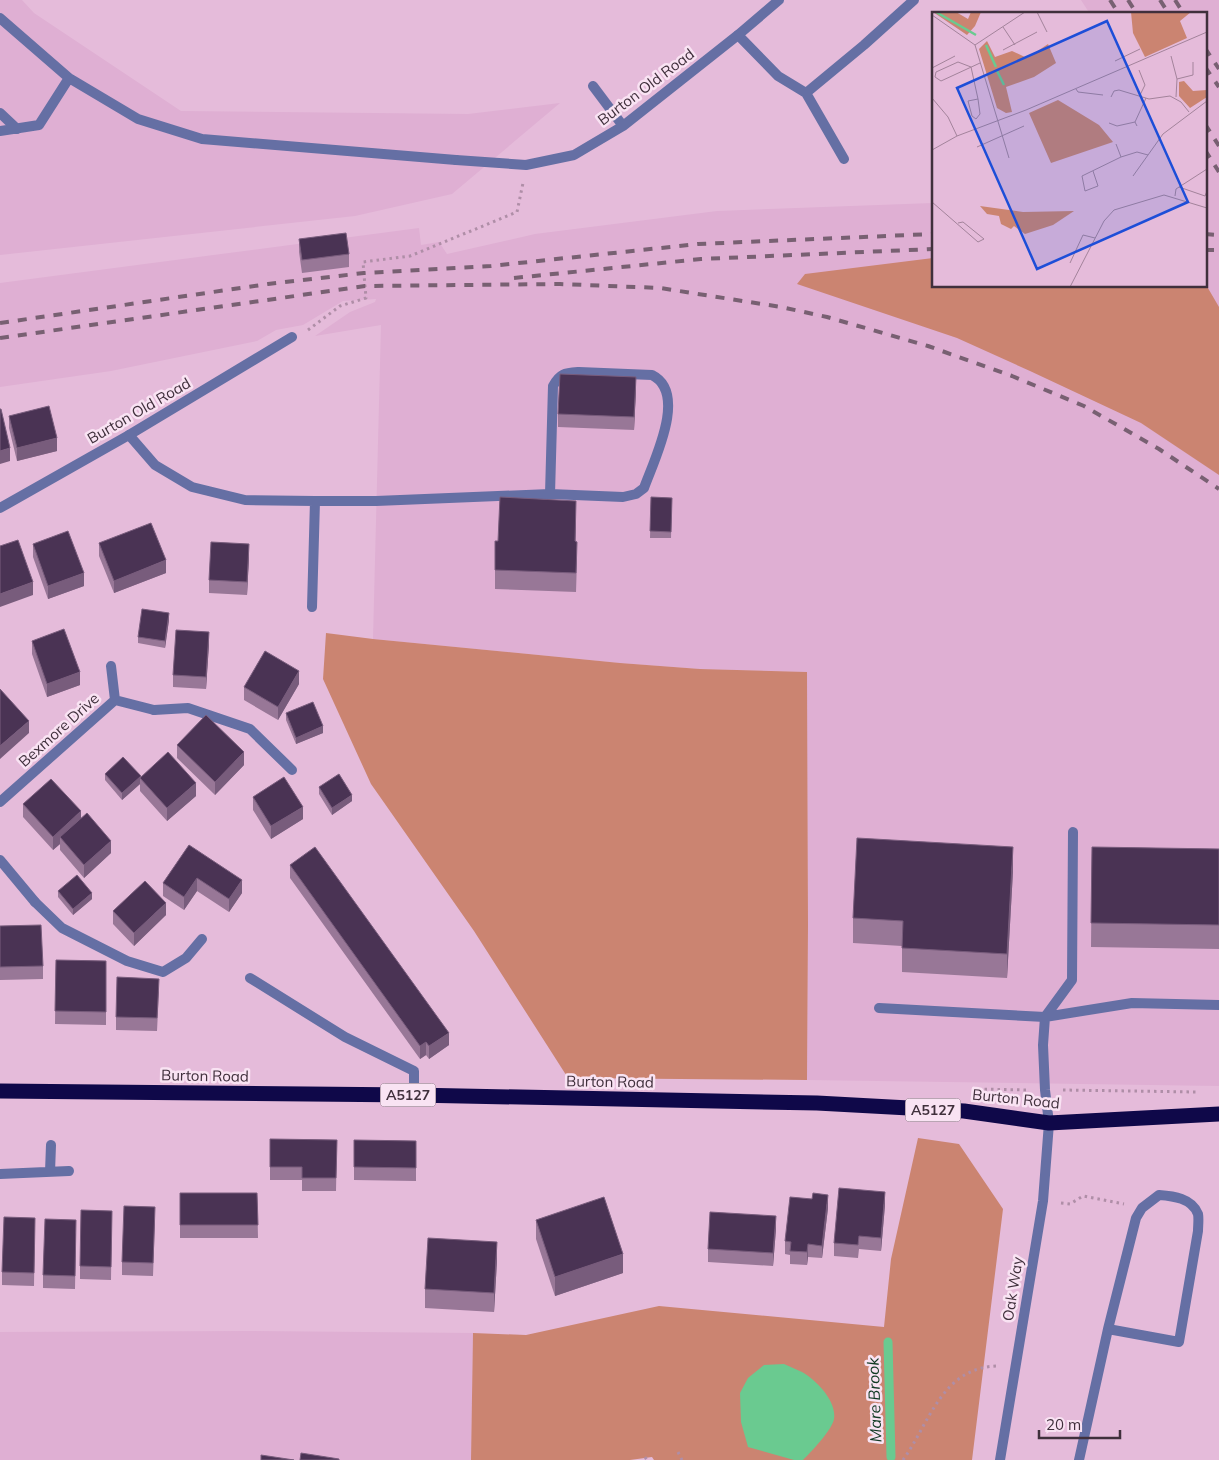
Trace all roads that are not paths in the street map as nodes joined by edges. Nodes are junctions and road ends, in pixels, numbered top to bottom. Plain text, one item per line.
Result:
1 (779, 0) edge
2 (914, 0) edge
3 (0, 18) edge
4 (738, 35) junction
5 (69, 78) junction
6 (593, 86) dead end
7 (806, 93) junction
8 (0, 113) edge
9 (623, 126) junction
10 (17, 129) junction
11 (0, 131) edge
12 (844, 159) dead end
13 (292, 337) road end
14 (129, 435) junction
15 (550, 494) junction
16 (315, 501) junction
17 (0, 508) edge
18 (312, 607) dead end
19 (111, 666) dead end
20 (115, 700) junction
21 (292, 770) dead end
22 (0, 802) edge
23 (1073, 832) dead end
24 (2, 865) edge
25 (202, 939) dead end
26 (250, 978) dead end
27 (1219, 1005) edge
28 (879, 1008) dead end
29 (1045, 1016) junction
30 (0, 1091) edge
31 (414, 1096) junction
32 (1219, 1114) edge
33 (1049, 1123) junction
34 (51, 1145) dead end
35 (69, 1171) dead end
36 (50, 1172) junction
37 (0, 1174) edge
38 (1108, 1329) junction
39 (1000, 1460) edge
40 (1079, 1460) edge

1 - 4 street, Burton Old Road
2 - 7 street
3 - 5 street, Burton Old Road
4 - 7 street
4 - 9 street, Burton Old Road
5 - 9 street, Burton Old Road
5 - 10 street
6 - 9 street
7 - 12 street
8 - 10 street
10 - 11 street
13 - 14 street, Burton Old Road
14 - 16 street
14 - 17 street, Burton Old Road
15 - 15 street
15 - 16 street
16 - 18 street
19 - 20 street, Bexmore Drive
20 - 21 street, Bexmore Drive
20 - 22 street, Bexmore Drive
23 - 29 street
24 - 25 street
26 - 31 street
27 - 29 street
28 - 29 street
29 - 33 street, Oak Way
30 - 31 highway, Burton Road / A5127
31 - 33 highway, Burton Road / A5127
32 - 33 highway, Burton Road / A5127
33 - 39 street, Oak Way
34 - 36 street
35 - 36 street
36 - 37 street
38 - 38 street
38 - 40 street

